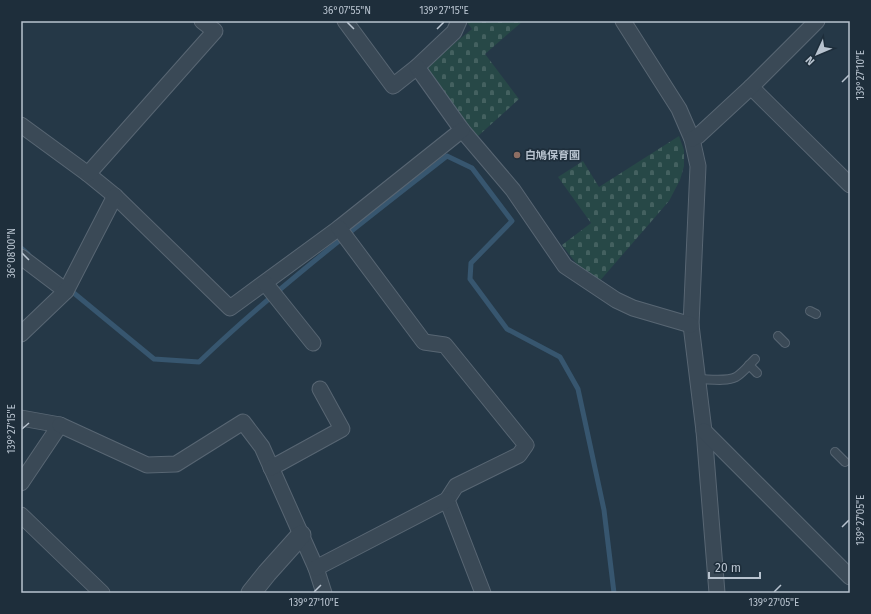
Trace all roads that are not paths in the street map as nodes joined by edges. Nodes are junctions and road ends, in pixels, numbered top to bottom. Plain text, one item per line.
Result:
1 (202, 21) edge
2 (345, 21) edge
3 (459, 21) edge
4 (623, 21) edge
5 (817, 21) edge
6 (220, 26) edge
7 (417, 67) junction
8 (751, 87) junction
9 (21, 125) edge
10 (462, 130) junction
11 (692, 140) junction
12 (88, 174) junction
13 (850, 185) edge
14 (115, 196) junction
15 (339, 228) junction
16 (21, 257) edge
17 (265, 282) junction
18 (66, 291) junction
19 (691, 326) junction
20 (21, 334) edge
21 (778, 336) dead end
22 (313, 343) dead end
23 (785, 343) dead end
24 (757, 373) dead end
25 (698, 380) junction
26 (320, 389) dead end
27 (21, 418) edge
28 (60, 425) junction
29 (704, 431) junction
30 (834, 452) dead end
31 (845, 462) dead end
32 (271, 468) junction
33 (21, 483) edge
34 (447, 500) junction
35 (21, 515) edge
36 (301, 536) junction
37 (316, 568) junction
38 (850, 577) edge
39 (102, 593) edge
40 (251, 593) edge
41 (324, 593) edge
42 (483, 593) edge
43 (717, 593) edge

1 - 6 street
2 - 7 street
3 - 7 street
4 - 11 street
5 - 8 street
6 - 12 street
7 - 10 street
8 - 11 street
8 - 13 street
9 - 12 street
10 - 15 street
10 - 19 street
11 - 19 street
12 - 14 street
14 - 17 street
14 - 18 street
15 - 17 street
15 - 34 street
16 - 18 street
17 - 22 street
18 - 20 street
19 - 25 street
21 - 23 lane
24 - 25 lane
25 - 29 street
26 - 32 street
27 - 28 street
28 - 32 street
28 - 33 street
29 - 38 street
29 - 43 street
30 - 31 lane
32 - 36 street
34 - 37 street
34 - 42 street
35 - 39 street
36 - 37 street
36 - 40 street
37 - 41 street

